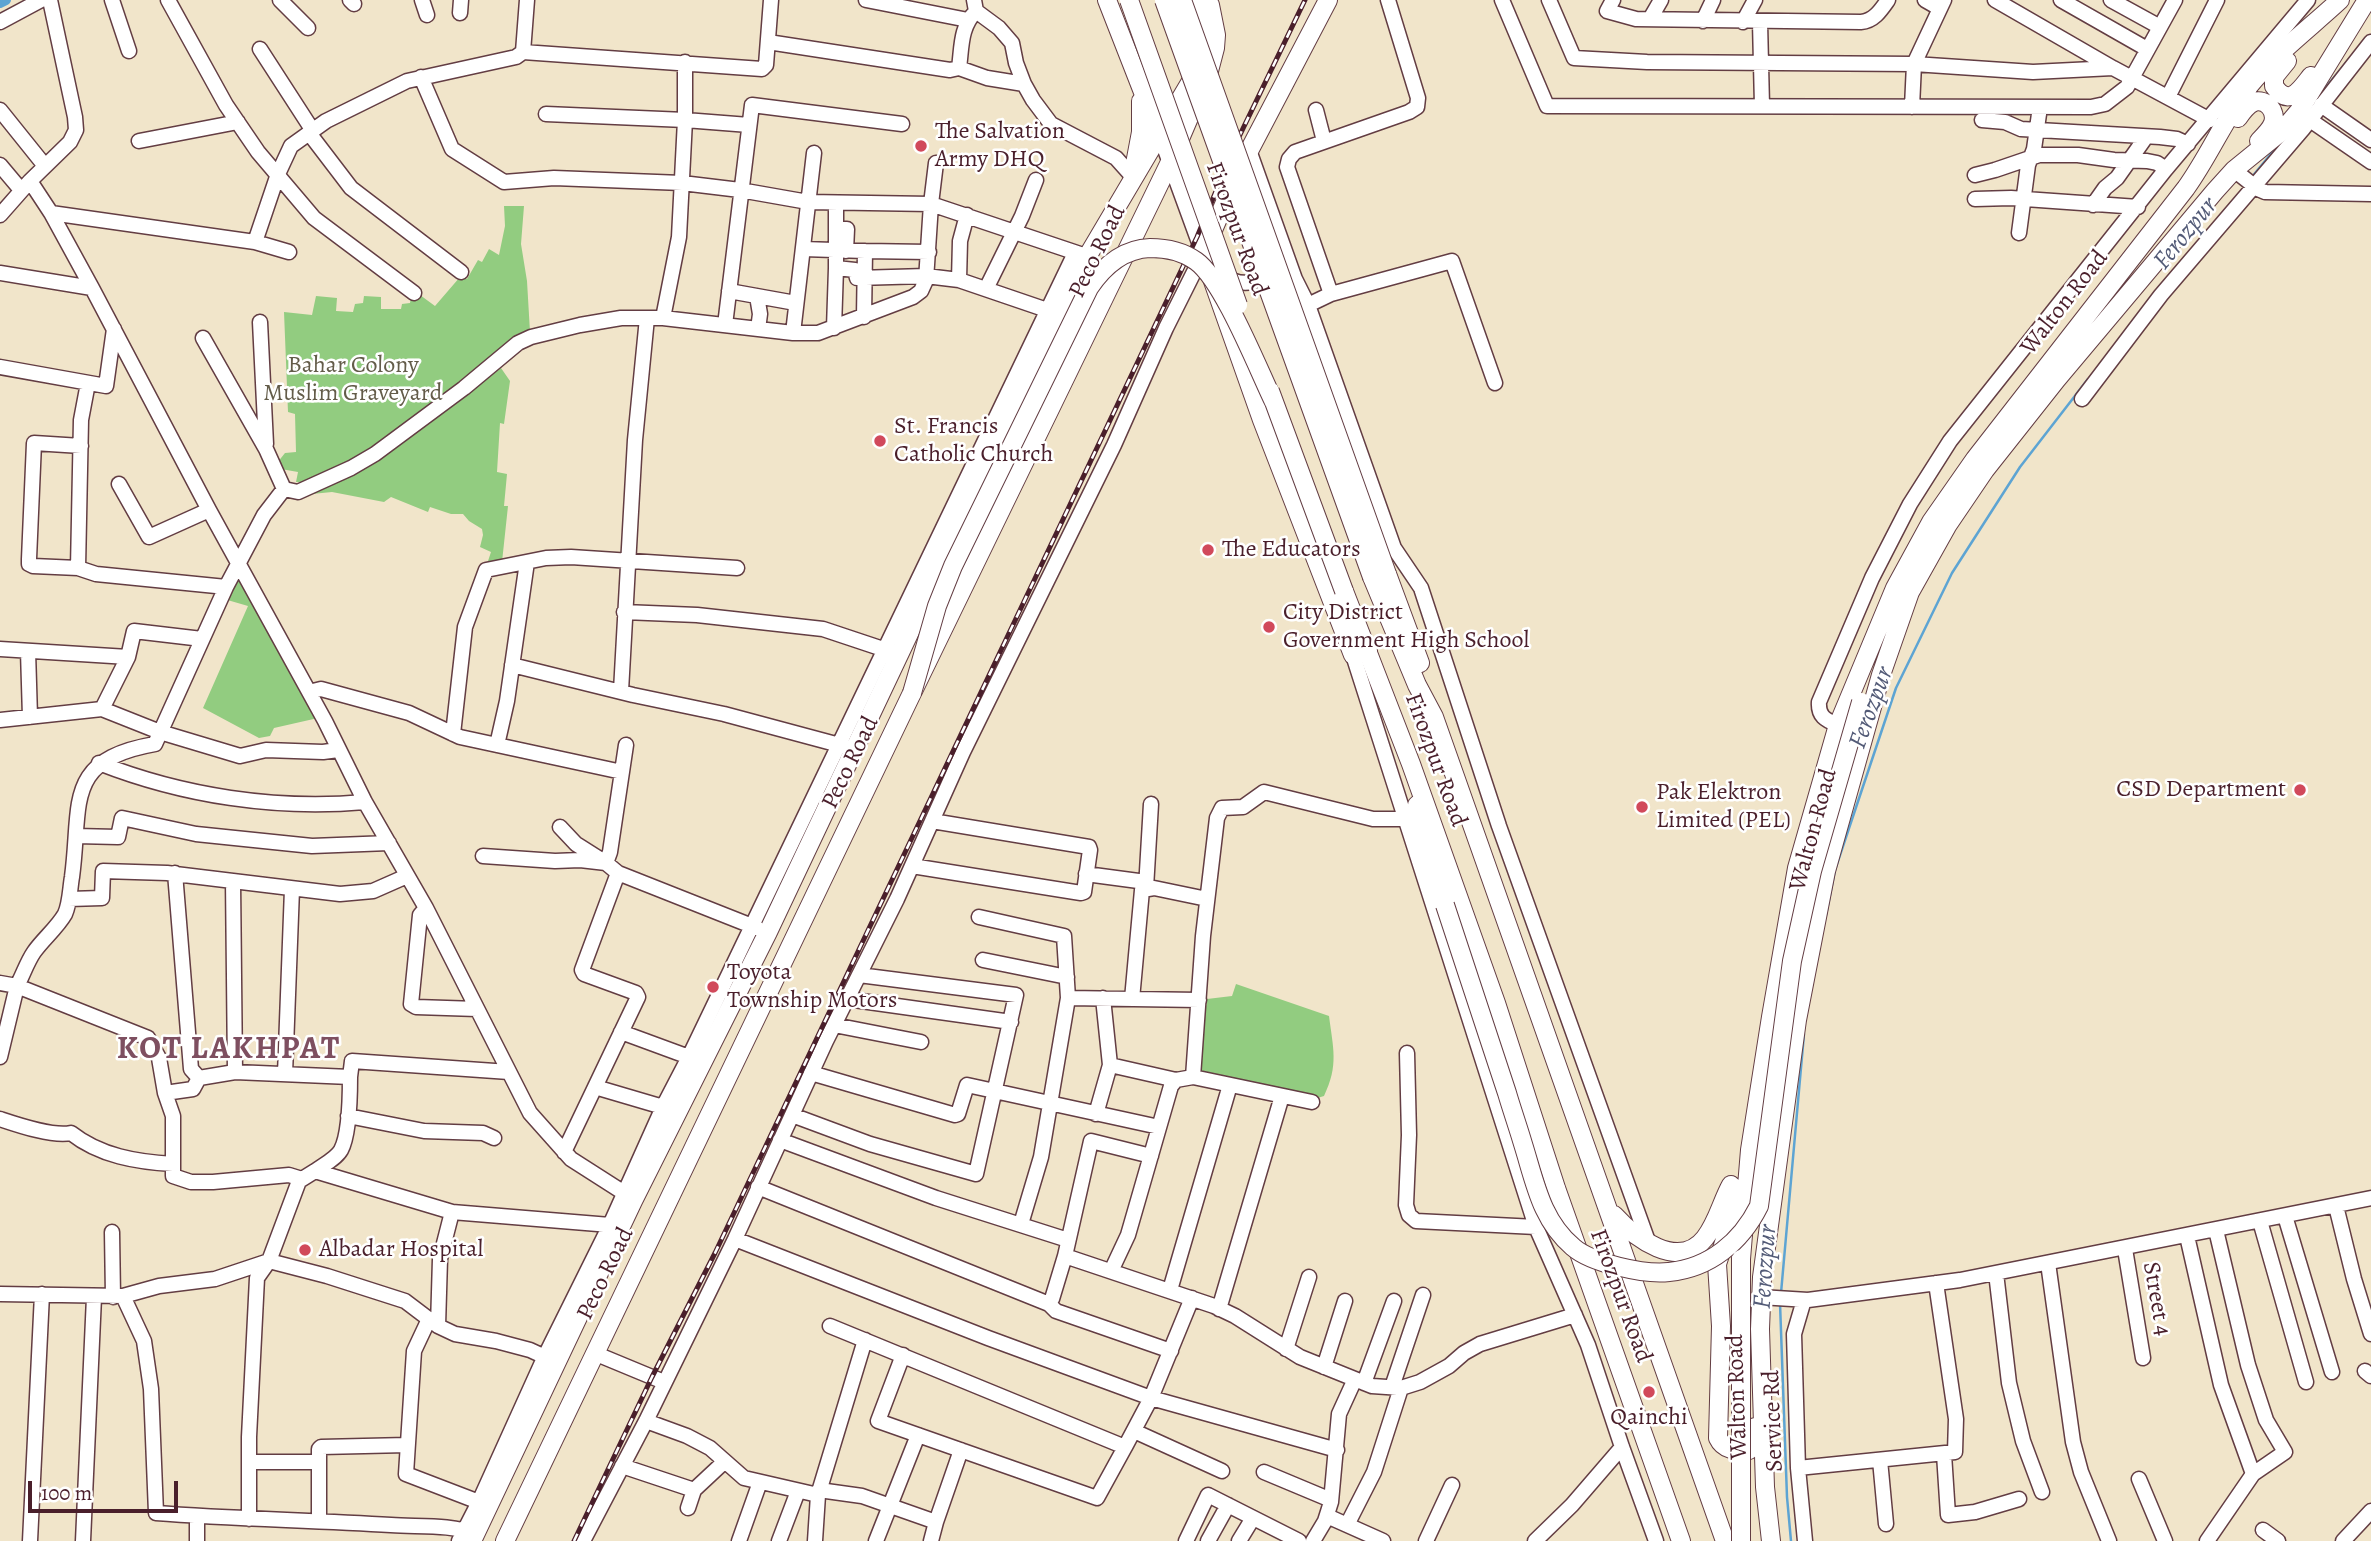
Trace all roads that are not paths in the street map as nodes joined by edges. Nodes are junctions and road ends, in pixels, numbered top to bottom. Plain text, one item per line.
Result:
1 (41, 0) edge
2 (50, 0) edge
3 (112, 0) edge
4 (168, 0) edge
5 (280, 0) edge
6 (422, 0) edge
7 (527, 0) edge
8 (771, 0) edge
9 (866, 0) edge
10 (1107, 0) edge
11 (1129, 0) edge
12 (1164, 0) edge
13 (1182, 0) edge
14 (1198, 0) edge
15 (1209, 0) edge
16 (1328, 0) edge
17 (1388, 0) edge
18 (1502, 0) edge
19 (1613, 0) edge
20 (1661, 0) edge
21 (1713, 0) edge
22 (1755, 0) edge
23 (1888, 0) edge
24 (1925, 0) edge
25 (1995, 0) edge
26 (2060, 0) edge
27 (2111, 0) edge
28 (2175, 0) edge
29 (2217, 0) edge
30 (2308, 0) edge
31 (2340, 0) edge
32 (2367, 0) edge
33 (1554, 3) edge
34 (1941, 4) edge
35 (973, 10) edge
36 (427, 15) dead end
37 (1650, 19) junction
38 (1703, 21) junction
39 (0, 22) edge
40 (1743, 22) junction
41 (1760, 22) junction
42 (2160, 27) junction
43 (308, 28) dead end
44 (768, 42) junction
45 (2371, 42) edge
46 (260, 49) dead end
47 (2147, 49) junction
48 (129, 51) dead end
49 (523, 52) junction
50 (685, 62) junction
51 (1760, 62) junction
52 (1914, 64) junction
53 (959, 68) junction
54 (2113, 68) junction
55 (2132, 76) junction
56 (421, 77) junction
57 (1024, 83) junction
58 (1140, 85) junction
59 (2168, 96) junction
60 (2321, 105) junction
61 (1762, 106) junction
62 (1912, 107) junction
63 (2040, 107) junction
64 (0, 110) edge
65 (1316, 110) dead end
66 (546, 114) dead end
67 (685, 120) junction
68 (1982, 120) dead end
69 (2210, 120) junction
70 (2310, 120) junction
71 (238, 122) junction
72 (902, 124) dead end
73 (749, 125) junction
74 (2038, 129) junction
75 (311, 132) junction
76 (1159, 134) junction
77 (2146, 137) junction
78 (2371, 140) edge
79 (139, 141) dead end
80 (1324, 141) junction
81 (2188, 144) junction
82 (1249, 150) junction
83 (814, 153) dead end
84 (2032, 158) junction
85 (2127, 160) junction
86 (1170, 162) junction
87 (2371, 162) edge
88 (936, 163) dead end
89 (2204, 163) junction
90 (0, 165) edge
91 (45, 166) junction
92 (2166, 169) junction
93 (2234, 170) junction
94 (278, 174) junction
95 (1975, 175) dead end
96 (1133, 177) junction
97 (1036, 180) dead end
98 (682, 183) junction
99 (25, 186) junction
100 (2254, 186) junction
101 (740, 190) junction
102 (2371, 194) edge
103 (1975, 199) dead end
104 (2023, 199) junction
105 (808, 202) junction
106 (836, 202) junction
107 (931, 204) junction
108 (2093, 205) junction
109 (2138, 207) junction
110 (51, 213) junction
111 (0, 215) edge
112 (967, 215) junction
113 (1014, 231) junction
114 (2020, 233) dead end
115 (255, 242) junction
116 (803, 249) junction
117 (841, 250) junction
118 (865, 251) junction
119 (289, 252) dead end
120 (929, 252) junction
121 (1203, 253) junction
122 (1081, 255) junction
123 (836, 268) junction
124 (461, 272) dead end
125 (0, 273) edge
126 (926, 276) junction
127 (864, 277) junction
128 (1295, 279) junction
129 (959, 280) junction
130 (92, 288) junction
131 (986, 289) junction
132 (729, 291) junction
133 (414, 293) dead end
134 (1331, 294) junction
135 (757, 296) junction
136 (790, 302) dead end
137 (1308, 305) junction
138 (1047, 310) junction
139 (864, 317) junction
140 (647, 318) junction
141 (663, 318) junction
142 (260, 322) dead end
143 (725, 325) junction
144 (834, 328) junction
145 (114, 329) junction
146 (758, 329) junction
147 (793, 333) junction
148 (203, 338) dead end
149 (0, 367) edge
150 (88, 383) junction
151 (1495, 383) dead end
152 (2082, 399) dead end
153 (1274, 402) junction
154 (81, 446) junction
155 (266, 449) junction
156 (978, 473) junction
157 (119, 484) dead end
158 (284, 489) junction
159 (209, 510) junction
160 (239, 562) junction
161 (527, 562) junction
162 (627, 562) junction
163 (78, 568) junction
164 (737, 568) dead end
165 (1380, 576) junction
166 (226, 587) junction
167 (624, 611) junction
168 (202, 639) junction
169 (0, 649) edge
170 (28, 651) junction
171 (893, 653) junction
172 (1361, 653) junction
173 (128, 657) junction
174 (512, 665) junction
175 (1881, 675) junction
176 (621, 691) junction
177 (309, 692) junction
178 (912, 693) junction
179 (102, 709) junction
180 (30, 717) junction
181 (0, 720) edge
182 (1838, 724) junction
183 (160, 732) junction
184 (453, 734) junction
185 (497, 745) junction
186 (626, 746) dead end
187 (846, 747) junction
188 (338, 750) junction
189 (99, 764) junction
190 (1411, 764) junction
191 (622, 772) junction
192 (365, 802) junction
193 (1151, 804) dead end
194 (1404, 819) junction
195 (932, 821) junction
196 (1499, 826) junction
197 (560, 827) dead end
198 (1476, 835) junction
199 (76, 836) junction
200 (388, 843) junction
201 (482, 856) dead end
202 (606, 863) junction
203 (912, 866) junction
204 (174, 873) junction
205 (618, 873) junction
206 (1086, 874) junction
207 (407, 876) junction
208 (233, 881) junction
209 (1146, 885) junction
210 (292, 889) junction
211 (69, 899) junction
212 (1207, 899) junction
213 (426, 908) junction
214 (979, 917) dead end
215 (750, 926) junction
216 (768, 932) junction
217 (983, 960) dead end
218 (859, 975) junction
219 (1067, 977) junction
220 (734, 982) junction
221 (0, 983) edge
222 (18, 986) junction
223 (1068, 998) junction
224 (1103, 998) junction
225 (847, 999) junction
226 (1132, 999) junction
227 (1199, 1000) junction
228 (477, 1009) junction
229 (1011, 1022) junction
230 (834, 1025) junction
231 (621, 1032) junction
232 (921, 1042) dead end
233 (1407, 1053) dead end
234 (0, 1057) edge
235 (695, 1063) junction
236 (1110, 1065) junction
237 (235, 1072) junction
238 (509, 1072) junction
239 (811, 1073) junction
240 (285, 1074) junction
241 (350, 1077) junction
242 (1193, 1077) junction
243 (199, 1078) junction
244 (1176, 1080) junction
245 (726, 1081) junction
246 (1230, 1084) junction
247 (595, 1087) junction
248 (996, 1091) junction
249 (165, 1093) junction
250 (1282, 1096) junction
251 (1312, 1102) dead end
252 (1050, 1104) junction
253 (663, 1107) junction
254 (1096, 1114) junction
255 (792, 1115) junction
256 (348, 1116) junction
257 (0, 1119) edge
258 (1160, 1127) junction
259 (494, 1138) dead end
260 (780, 1140) junction
261 (1750, 1150) junction
262 (564, 1152) junction
263 (1151, 1156) junction
264 (173, 1164) junction
265 (315, 1171) junction
266 (1735, 1178) junction
267 (302, 1179) junction
268 (758, 1187) junction
269 (629, 1196) junction
270 (2371, 1198) edge
271 (2336, 1206) junction
272 (1609, 1210) junction
273 (452, 1212) junction
274 (2286, 1216) junction
275 (2260, 1221) junction
276 (1021, 1224) junction
277 (610, 1225) junction
278 (1536, 1227) junction
279 (2216, 1230) junction
280 (112, 1232) dead end
281 (2187, 1236) junction
282 (735, 1239) junction
283 (1068, 1240) junction
284 (1649, 1244) junction
285 (2125, 1248) junction
286 (1065, 1256) junction
287 (269, 1262) junction
288 (2048, 1263) junction
289 (1114, 1271) junction
290 (1996, 1273) junction
291 (1309, 1278) dead end
292 (1936, 1283) junction
293 (1170, 1290) junction
294 (0, 1293) edge
295 (42, 1294) junction
296 (1423, 1295) dead end
297 (94, 1297) junction
298 (118, 1297) junction
299 (1760, 1297) junction
300 (1192, 1298) junction
301 (1052, 1299) dead end
302 (1804, 1300) junction
303 (1345, 1301) dead end
304 (1394, 1301) dead end
305 (1219, 1309) junction
306 (1575, 1315) junction
307 (433, 1323) junction
308 (831, 1326) dead end
309 (1760, 1329) junction
310 (2371, 1334) edge
311 (865, 1340) junction
312 (1286, 1349) junction
313 (1171, 1351) junction
314 (594, 1353) junction
315 (903, 1355) junction
316 (2143, 1357) dead end
317 (551, 1359) junction
318 (1324, 1367) junction
319 (2332, 1372) dead end
320 (1360, 1381) junction
321 (664, 1382) junction
322 (2306, 1382) dead end
323 (1396, 1387) junction
324 (1152, 1398) junction
325 (646, 1421) junction
326 (1134, 1431) junction
327 (918, 1435) junction
328 (407, 1445) junction
329 (1125, 1447) junction
330 (1622, 1447) junction
331 (961, 1450) junction
332 (1337, 1450) junction
333 (1944, 1454) junction
334 (1880, 1460) junction
335 (249, 1462) junction
336 (319, 1462) junction
337 (724, 1462) junction
338 (622, 1466) junction
339 (1798, 1468) junction
340 (1222, 1471) dead end
341 (1264, 1472) dead end
342 (2253, 1474) junction
343 (2139, 1479) dead end
344 (760, 1482) junction
345 (1452, 1485) dead end
346 (694, 1490) junction
347 (798, 1491) junction
348 (818, 1492) junction
349 (2042, 1492) dead end
350 (2019, 1499) dead end
351 (1331, 1500) junction
352 (479, 1502) junction
353 (1228, 1505) junction
354 (891, 1506) junction
355 (688, 1508) dead end
356 (2371, 1511) edge
357 (197, 1516) junction
358 (1327, 1516) junction
359 (1252, 1518) junction
360 (249, 1519) junction
361 (319, 1521) junction
362 (936, 1522) junction
363 (1886, 1524) dead end
364 (1347, 1525) junction
365 (409, 1526) junction
366 (2263, 1531) dead end
367 (468, 1537) edge
368 (30, 1541) edge
369 (83, 1541) edge
370 (197, 1541) edge
371 (400, 1541) edge
372 (505, 1541) edge
373 (583, 1541) edge
374 (739, 1541) edge
375 (779, 1541) edge
376 (815, 1541) edge
377 (876, 1541) edge
378 (931, 1541) edge
379 (1186, 1541) edge
380 (1208, 1541) edge
381 (1239, 1541) edge
382 (1299, 1541) edge
383 (1314, 1541) edge
384 (1383, 1541) edge
385 (1426, 1541) edge
386 (1535, 1541) edge
387 (1656, 1541) edge
388 (1681, 1541) edge
389 (1725, 1541) edge
390 (1741, 1541) edge
391 (1771, 1541) edge
392 (1805, 1541) edge
393 (2109, 1541) edge
394 (2165, 1541) edge
395 (2207, 1541) edge
396 (2278, 1541) edge
397 (2344, 1541) edge

1 - 39 street
2 - 91 street
3 - 48 street
4 - 71 street
5 - 43 street
6 - 36 street
7 - 49 street
8 - 44 street
9 - 35 street
10 - 58 main road
11 - 153 main road, Firozpur Road, bridge
12 - 165 main road, Firozpur Road, bridge
13 - 165 main road, bridge
14 - 76 main road, Peco Road
15 - 86 main road, Peco Road
16 - 82 main road
17 - 80 street
18 - 61 street
19 - 37 street
20 - 37 street
21 - 38 street
22 - 40 street
23 - 41 street
24 - 34 street
25 - 54 street
26 - 47 street
27 - 42 street
28 - 42 street
29 - 59 street
30 - 69 street
31 - 32 main road
31 - 89 main road, Walton Road
32 - 93 main road, Walton Road
33 - 51 street
34 - 52 street
35 - 53 street
35 - 57 street
37 - 38 street
38 - 40 street
40 - 41 street
41 - 51 street
42 - 47 street
44 - 50 street
44 - 53 street
45 - 60 street
46 - 75 street
47 - 55 street
49 - 50 street
49 - 56 street
50 - 67 street
51 - 52 street
51 - 61 street
52 - 54 street
52 - 62 street
53 - 57 street
54 - 55 street
55 - 59 street
55 - 63 street
56 - 75 street
56 - 98 street
57 - 96 street
58 - 76 main road
58 - 96 main road
59 - 69 street
60 - 70 street
60 - 78 street
61 - 62 street
62 - 63 street
63 - 74 street
64 - 91 street
65 - 80 street
66 - 67 street
67 - 73 street
67 - 98 street
68 - 74 street
69 - 81 street
70 - 87 street
70 - 100 street
71 - 79 street
71 - 94 street
72 - 73 street
73 - 101 street
74 - 77 street
74 - 84 street
75 - 94 street
75 - 124 street
76 - 86 street
76 - 96 main road, Peco Road
77 - 81 street
77 - 85 street
80 - 134 street
81 - 92 street
82 - 121 main road
82 - 128 street
83 - 105 street
84 - 85 street
84 - 95 street
84 - 104 street
85 - 92 street
85 - 108 street
86 - 121 street
86 - 178 main road, Peco Road
88 - 107 street
89 - 93 main road
89 - 182 main road, Walton Road
90 - 99 street
91 - 99 street
92 - 109 street
93 - 100 street
93 - 175 main road, Walton Road
94 - 115 street
94 - 133 street
96 - 122 main road, Peco Road
97 - 113 street
98 - 101 street
98 - 141 street
99 - 110 street
99 - 111 street
100 - 102 street
100 - 152 street
101 - 105 street
101 - 132 street
103 - 104 street
104 - 108 street
104 - 114 street
105 - 106 street
105 - 116 street
106 - 107 street
106 - 117 street
107 - 112 street
107 - 120 street
108 - 109 street
109 - 182 street
110 - 115 street
110 - 130 street
112 - 113 street
112 - 129 street
113 - 122 street
113 - 131 street
115 - 119 street
116 - 117 street
116 - 147 street
117 - 118 street
117 - 123 street
118 - 120 street
118 - 127 street
120 - 126 street
121 - 128 street
121 - 172 main road
121 - 195 street
122 - 138 street
122 - 156 main road, Peco Road
123 - 127 street
123 - 144 street
125 - 130 street
126 - 127 street
126 - 129 street
126 - 139 street
127 - 139 street
128 - 137 street
129 - 131 street
130 - 145 street
131 - 138 street
132 - 135 street
132 - 143 street
134 - 137 street
134 - 151 street
135 - 136 street
135 - 146 street
137 - 196 street
138 - 156 street
139 - 144 street
140 - 141 street
140 - 158 street
140 - 162 street
141 - 143 street
142 - 155 street
143 - 146 street
144 - 147 street
145 - 150 street
145 - 159 street
146 - 147 street
148 - 155 street
149 - 150 street
150 - 154 street
153 - 172 main road, Firozpur Road, bridge
153 - 178 main road, bridge
154 - 163 street
154 - 163 street
155 - 158 street
156 - 171 main road, Peco Road
157 - 159 street
158 - 160 street
159 - 160 street
160 - 166 street
160 - 177 street
161 - 162 street
161 - 174 street
161 - 184 street
162 - 164 street
162 - 167 street
163 - 166 street
165 - 198 main road, Firozpur Road
166 - 168 street
167 - 171 street
167 - 176 street
168 - 173 street
168 - 183 street
169 - 170 street
170 - 173 street
170 - 180 street
171 - 187 main road, Peco Road
172 - 190 main road, Firozpur Road
172 - 194 street
173 - 179 street
174 - 176 street
174 - 185 street
175 - 190 main road, bridge
175 - 299 main road, Walton Road
176 - 187 street
177 - 184 street
177 - 188 street
178 - 245 main road, Peco Road
179 - 180 street
179 - 183 street
180 - 181 street
182 - 261 main road, Walton Road
183 - 188 street
183 - 189 street
184 - 185 street
185 - 191 street
186 - 191 street
187 - 215 street
187 - 216 main road, Peco Road
188 - 192 street
189 - 192 street
189 - 199 street
190 - 388 main road, Firozpur Road
191 - 202 street
192 - 200 street
193 - 209 street
194 - 212 street
194 - 278 street
195 - 203 street
195 - 206 street
196 - 198 street
196 - 284 street
197 - 202 street
198 - 272 main road, Firozpur Road
199 - 200 street
199 - 211 street
200 - 207 street
201 - 202 street
202 - 205 street
203 - 206 street
203 - 218 street
204 - 208 street
204 - 211 street
204 - 243 street
205 - 215 street
205 - 231 street
206 - 209 street
207 - 210 street
207 - 213 street
208 - 210 street
208 - 237 street
209 - 212 street
209 - 226 street
210 - 240 street
211 - 222 street
212 - 227 street
213 - 228 street
213 - 228 street
214 - 219 street
215 - 216 street
215 - 220 street
216 - 220 main road, Peco Road
217 - 219 street
218 - 225 street
218 - 229 street
219 - 223 street
220 - 235 main road, Peco Road
221 - 222 street
222 - 234 street
222 - 249 street
223 - 224 street
223 - 252 street
224 - 226 street
224 - 236 street
225 - 229 street
225 - 230 street
226 - 227 street
227 - 242 street
228 - 238 street
229 - 248 street
230 - 232 street
230 - 239 street
231 - 235 street
231 - 247 street
233 - 278 street
235 - 245 main road
235 - 253 street
235 - 269 main road, Peco Road
236 - 244 street
236 - 254 street
237 - 240 street
237 - 243 street
238 - 241 street
238 - 262 street
239 - 248 street
239 - 255 street
240 - 241 street
241 - 256 street
242 - 244 street
242 - 246 street
243 - 249 street
244 - 258 street
245 - 314 main road, Peco Road
246 - 250 street
246 - 293 street
247 - 253 street
247 - 262 street
248 - 252 street
248 - 255 street
249 - 264 street
250 - 251 street
250 - 305 street
252 - 254 street
252 - 276 street
253 - 269 street
254 - 258 street
255 - 260 street
256 - 259 street
256 - 265 street
257 - 264 street
258 - 263 street
260 - 268 street
260 - 276 street
261 - 266 main road
261 - 390 main road, Walton Road, bridge
262 - 269 street
263 - 283 street
263 - 289 street
264 - 267 street
265 - 267 street
265 - 273 street
266 - 284 main road
266 - 309 main road
267 - 287 street
268 - 282 street
268 - 313 street
269 - 277 street
269 - 317 main road, Peco Road
270 - 271 street
271 - 274 street
271 - 310 street
272 - 284 main road
272 - 389 main road, Firozpur Road
273 - 277 street
273 - 307 street
274 - 275 street
274 - 319 street
275 - 279 street
275 - 322 street
276 - 283 street
277 - 317 street
278 - 306 street
279 - 281 street
279 - 342 street
280 - 298 street
281 - 285 street
281 - 342 street
282 - 321 street
282 - 324 street
283 - 286 street
285 - 288 street
285 - 316 street, Street 4
286 - 289 street
286 - 301 street
287 - 298 street
287 - 307 street
287 - 335 street
288 - 290 street
288 - 393 street
289 - 293 street
290 - 292 street
290 - 349 street
291 - 312 street
292 - 302 street
292 - 333 street
293 - 300 street
294 - 295 street
295 - 297 street
295 - 368 street
296 - 323 street
297 - 298 street
297 - 369 street
298 - 357 street
299 - 302 street
299 - 309 main road, Walton Road
300 - 305 street
300 - 313 street
302 - 339 street, Service Rd
303 - 318 street
304 - 320 street
305 - 312 street
306 - 323 street
306 - 330 street
307 - 317 street
307 - 328 street
308 - 311 street
309 - 391 main road, Walton Road
311 - 315 street
311 - 348 street
312 - 318 street
313 - 324 street
314 - 321 street
314 - 372 main road, Peco Road
315 - 327 street
315 - 329 street
317 - 352 street
317 - 367 main road, Peco Road
318 - 320 street
320 - 323 street
320 - 332 street
321 - 325 street
323 - 364 street
324 - 326 street
324 - 332 street
325 - 337 street
325 - 338 street
326 - 329 street
326 - 340 street
327 - 331 street
327 - 354 street
328 - 336 street
328 - 352 street
329 - 331 street
330 - 386 street
330 - 387 street
331 - 362 street
332 - 351 street
333 - 334 street
333 - 350 street
334 - 339 street
334 - 363 street
335 - 336 street
335 - 360 street
336 - 361 street
337 - 344 street
337 - 346 street
338 - 346 street
338 - 373 street
339 - 392 street, Service Rd
341 - 351 street
342 - 395 street
343 - 394 street
344 - 347 street
344 - 374 street
345 - 385 street
346 - 355 street
347 - 348 street
347 - 375 street
348 - 354 street
348 - 376 street
351 - 358 street
352 - 367 street
353 - 359 street
353 - 379 street
353 - 380 street
354 - 362 street
354 - 377 street
356 - 397 street
357 - 360 street
357 - 370 street
358 - 364 street
358 - 383 street
359 - 381 street
359 - 382 street
360 - 361 street
361 - 365 street
362 - 378 street
364 - 384 street
365 - 367 street
365 - 371 street
366 - 396 street

